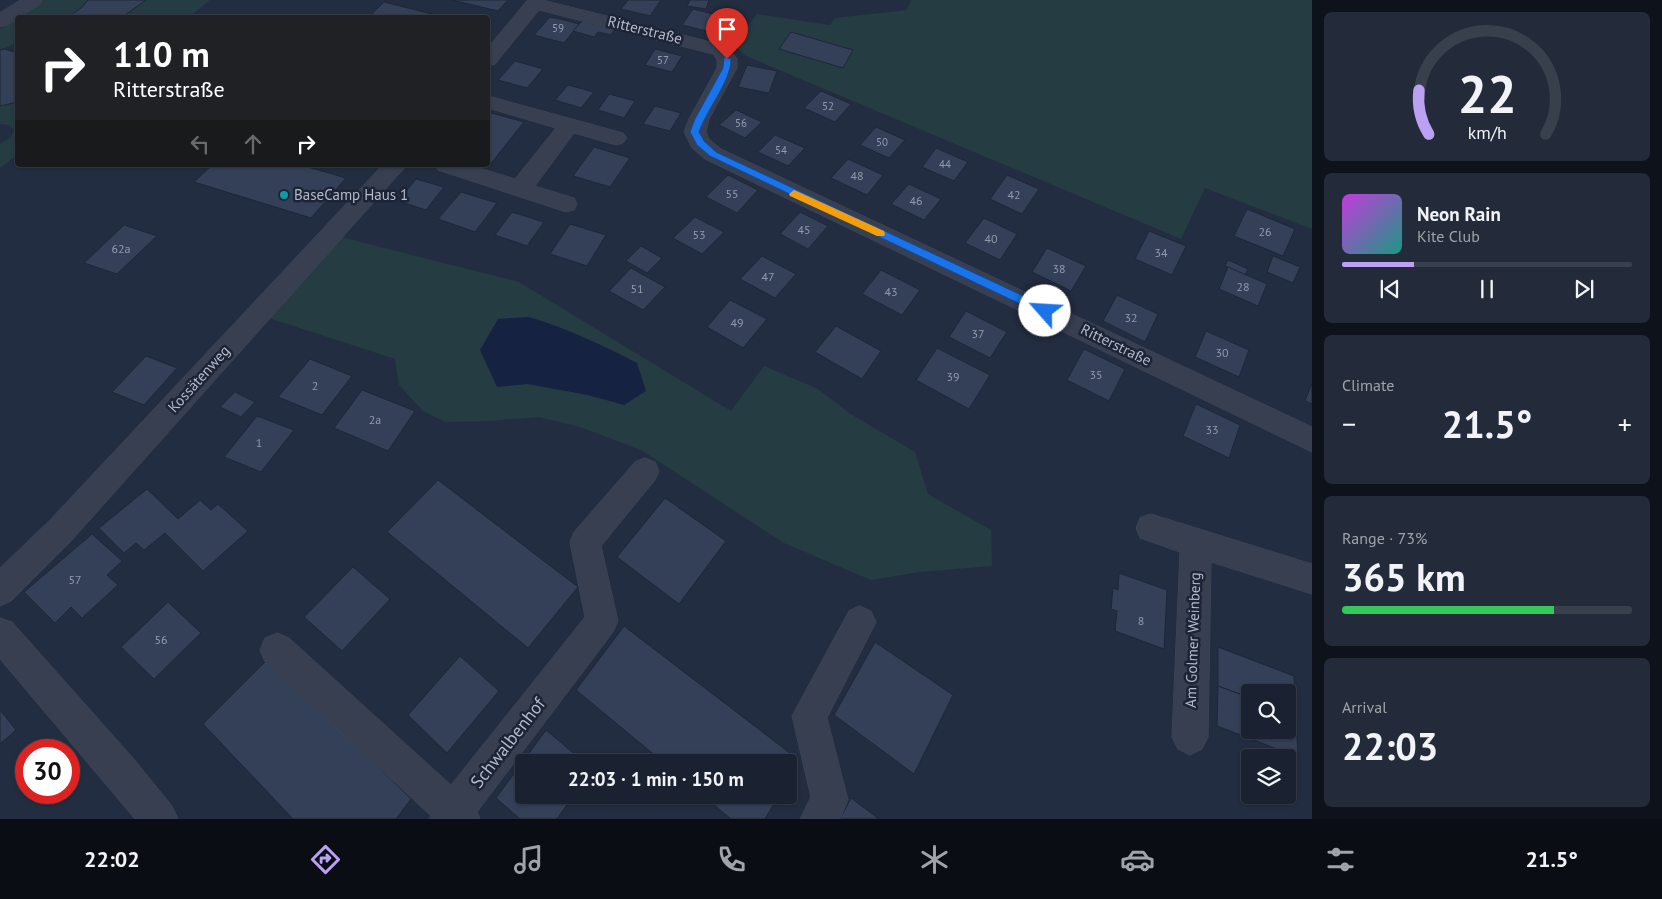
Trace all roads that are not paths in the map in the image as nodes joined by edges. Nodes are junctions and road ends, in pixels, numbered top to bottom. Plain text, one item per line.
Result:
1 (34, 0) edge
2 (537, 2) edge
3 (0, 22) edge
4 (490, 58) edge
5 (490, 103) edge
6 (569, 125) junction
7 (616, 138) dead end
8 (394, 167) edge
9 (452, 167) edge
10 (520, 189) junction
11 (566, 204) dead end
12 (1312, 440) edge
13 (645, 471) dead end
14 (1151, 528) dead end
15 (1196, 542) junction
16 (1312, 579) edge
17 (0, 590) edge
18 (860, 622) dead end
19 (0, 634) edge
20 (277, 650) dead end
21 (1190, 737) dead end
22 (825, 810) edge
23 (454, 817) edge
24 (159, 819) edge

1 - 3 street
2 - 4 street
2 - 12 street, Ritterstraße
5 - 6 street
6 - 7 street
6 - 10 street
8 - 17 street, Kossätenweg
9 - 10 street
10 - 11 street
13 - 23 street, Schwalbenhof
14 - 15 street
15 - 16 street
15 - 21 street, Am Golmer Weinberg
18 - 22 street
19 - 24 street
20 - 23 street, Schwalbenhof

